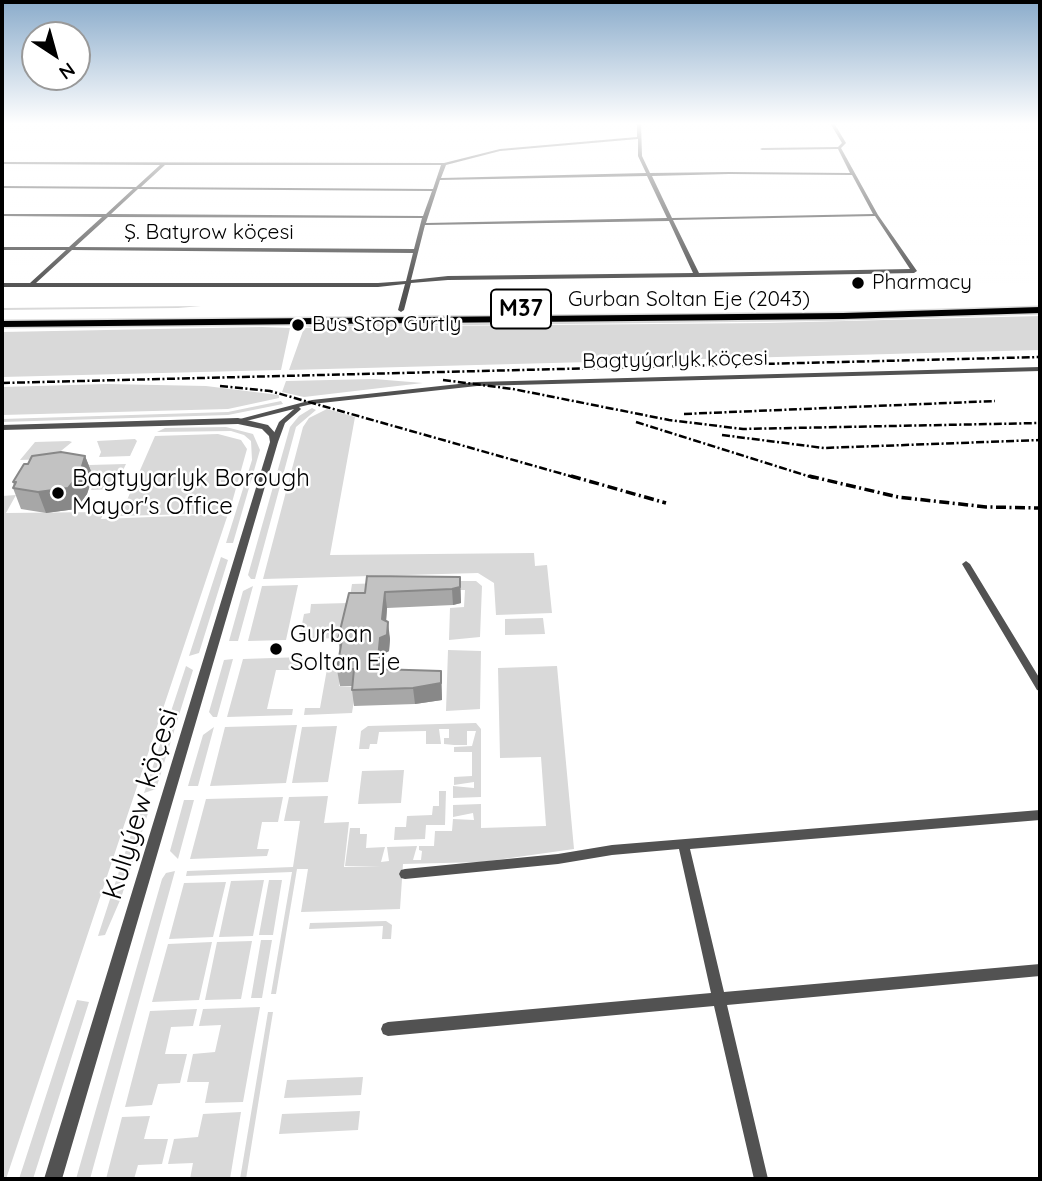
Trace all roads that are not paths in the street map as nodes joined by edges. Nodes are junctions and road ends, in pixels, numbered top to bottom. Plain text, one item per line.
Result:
1 (148, 178) edge
2 (502, 178) edge
3 (650, 178) edge
4 (854, 178) edge
5 (440, 179) joint
6 (2, 187) edge
7 (139, 187) junction
8 (434, 190) junction
9 (2, 215) edge
10 (106, 215) junction
11 (876, 215) junction
12 (668, 218) junction
13 (424, 220) junction
14 (2, 248) edge
15 (71, 248) junction
16 (416, 251) junction
17 (697, 275) junction
18 (406, 283) junction
19 (2, 285) edge
20 (31, 285) junction
21 (1040, 301) edge
22 (401, 310) junction
23 (1040, 310) edge
24 (2, 315) edge
25 (2, 324) edge
26 (1040, 369) edge
27 (312, 402) junction
28 (238, 421) junction
29 (2, 427) edge
30 (274, 442) junction
31 (966, 564) dead end
32 (1040, 687) edge
33 (1040, 815) edge
34 (683, 844) junction
35 (405, 874) dead end
36 (1040, 970) edge
37 (718, 1000) junction
38 (388, 1029) dead end
39 (53, 1179) edge
40 (761, 1179) edge

1 - 7 street
2 - 5 street
3 - 12 street
4 - 11 street
5 - 8 street
6 - 7 street
7 - 8 street
7 - 10 street
8 - 13 street
9 - 10 street
10 - 13 street
10 - 15 street
11 - 12 street
11 - 17 street
12 - 13 street
12 - 17 street
13 - 16 street
14 - 15 street, Ş. Batyrow köçesi
15 - 16 street, Ş. Batyrow köçesi
15 - 20 street
16 - 18 street
17 - 18 street
18 - 20 street
18 - 22 street
19 - 20 street
21 - 22 highway, Gurban Soltan Eje (2043) / M37
22 - 24 highway, Gurban Soltan Eje (2043) / M37
23 - 25 highway, Gurban Soltan Eje (2043) / M37
26 - 27 street, Bagtyýarlyk köçesi
27 - 28 street, Bagtyýarlyk köçesi
27 - 30 street
28 - 29 street
28 - 30 street
30 - 39 street, Kulyýew köçesi
31 - 32 street
33 - 34 street
34 - 35 street
34 - 37 street
36 - 37 street
37 - 38 street
37 - 40 street

